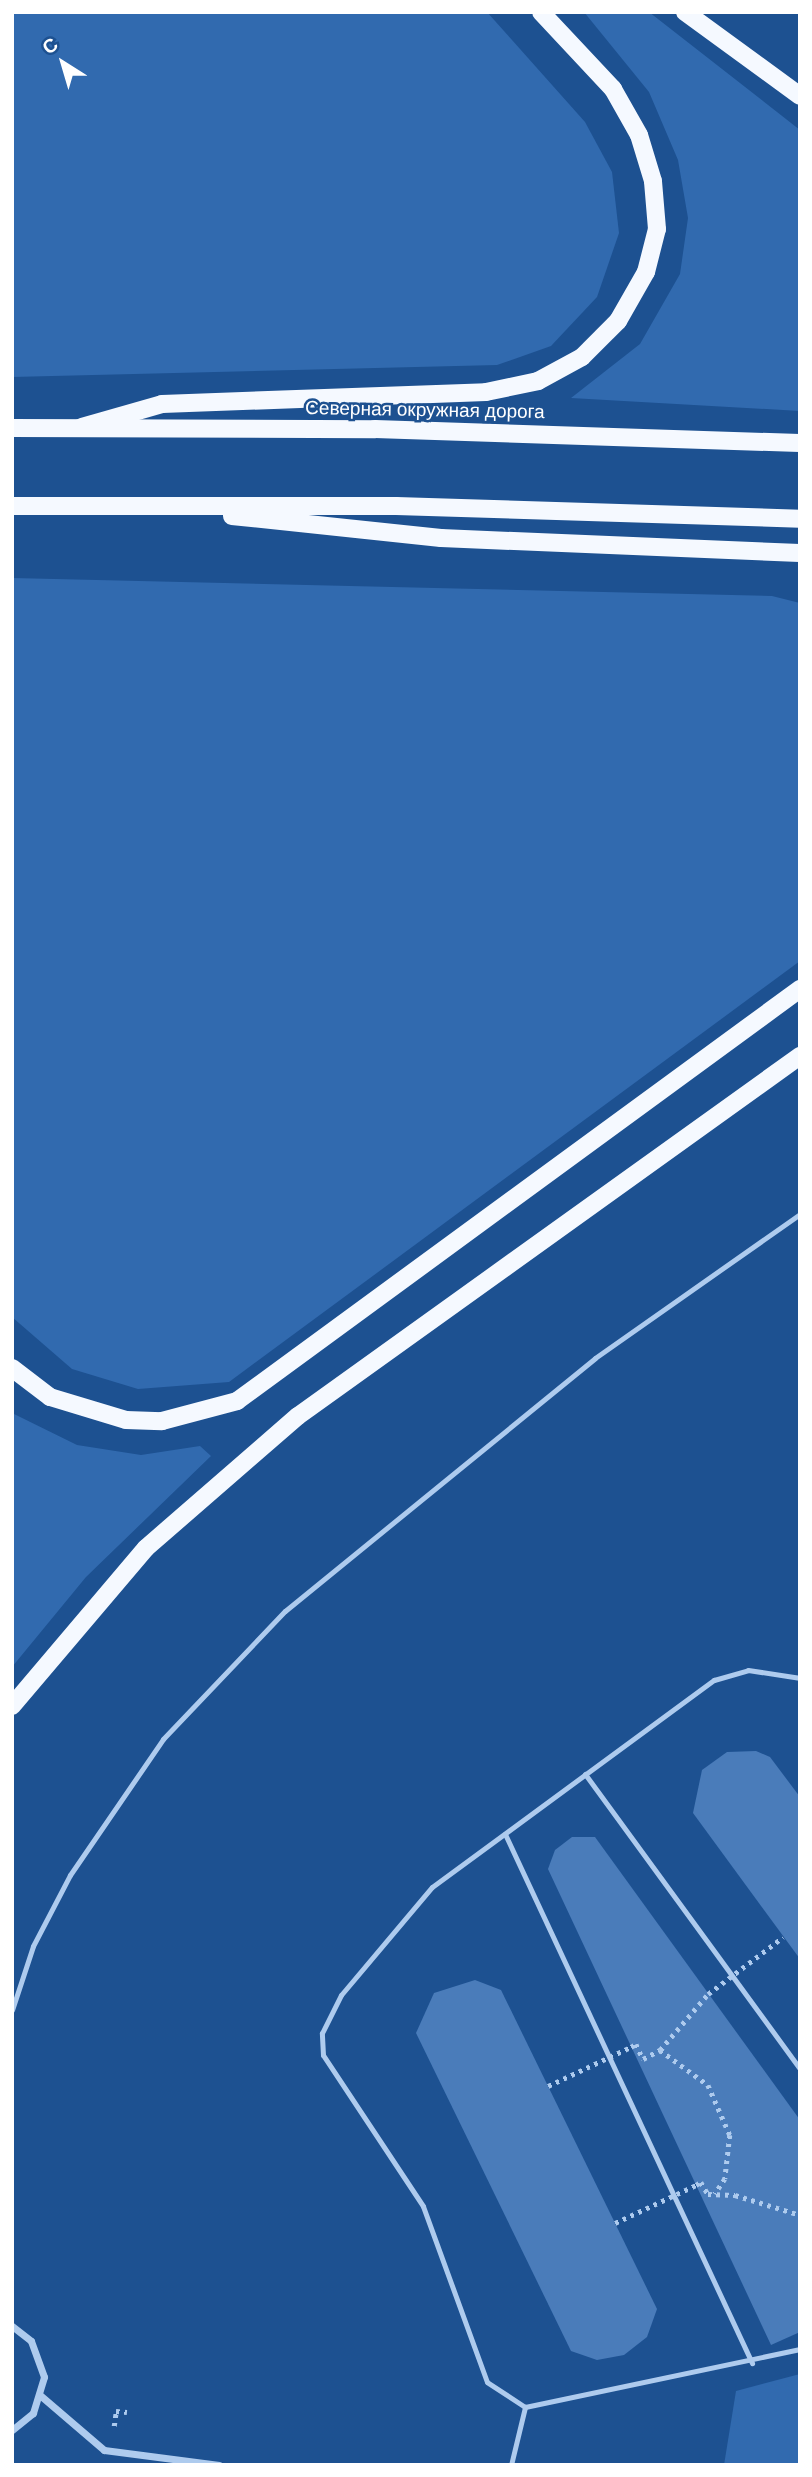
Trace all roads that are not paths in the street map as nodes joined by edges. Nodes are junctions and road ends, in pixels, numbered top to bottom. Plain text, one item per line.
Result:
1 (541, 12) edge
2 (685, 12) edge
3 (800, 96) edge
4 (82, 427) junction
5 (12, 428) edge
6 (800, 443) edge
7 (12, 506) edge
8 (138, 506) junction
9 (800, 519) edge
10 (800, 553) edge
11 (800, 989) edge
12 (800, 1056) edge
13 (800, 1214) edge
14 (12, 1368) edge
15 (800, 1678) edge
16 (12, 1706) edge
17 (585, 1774) junction
18 (505, 1834) junction
19 (12, 2010) edge
20 (800, 2069) edge
21 (12, 2326) edge
22 (800, 2349) edge
23 (752, 2363) junction
24 (41, 2396) junction
25 (525, 2407) junction
26 (12, 2430) edge
27 (219, 2465) edge
28 (511, 2465) edge

1 - 4 main road
2 - 3 main road
4 - 5 main road, Северная окружная дорога
4 - 6 main road, Северная окружная дорога
7 - 8 main road
8 - 9 main road
8 - 10 main road
11 - 14 main road
12 - 16 main road
13 - 19 lane
15 - 17 lane
17 - 18 lane
17 - 20 lane
18 - 23 lane
18 - 25 lane
21 - 24 street
22 - 23 lane
23 - 25 lane
24 - 26 street
24 - 27 street
25 - 28 lane

